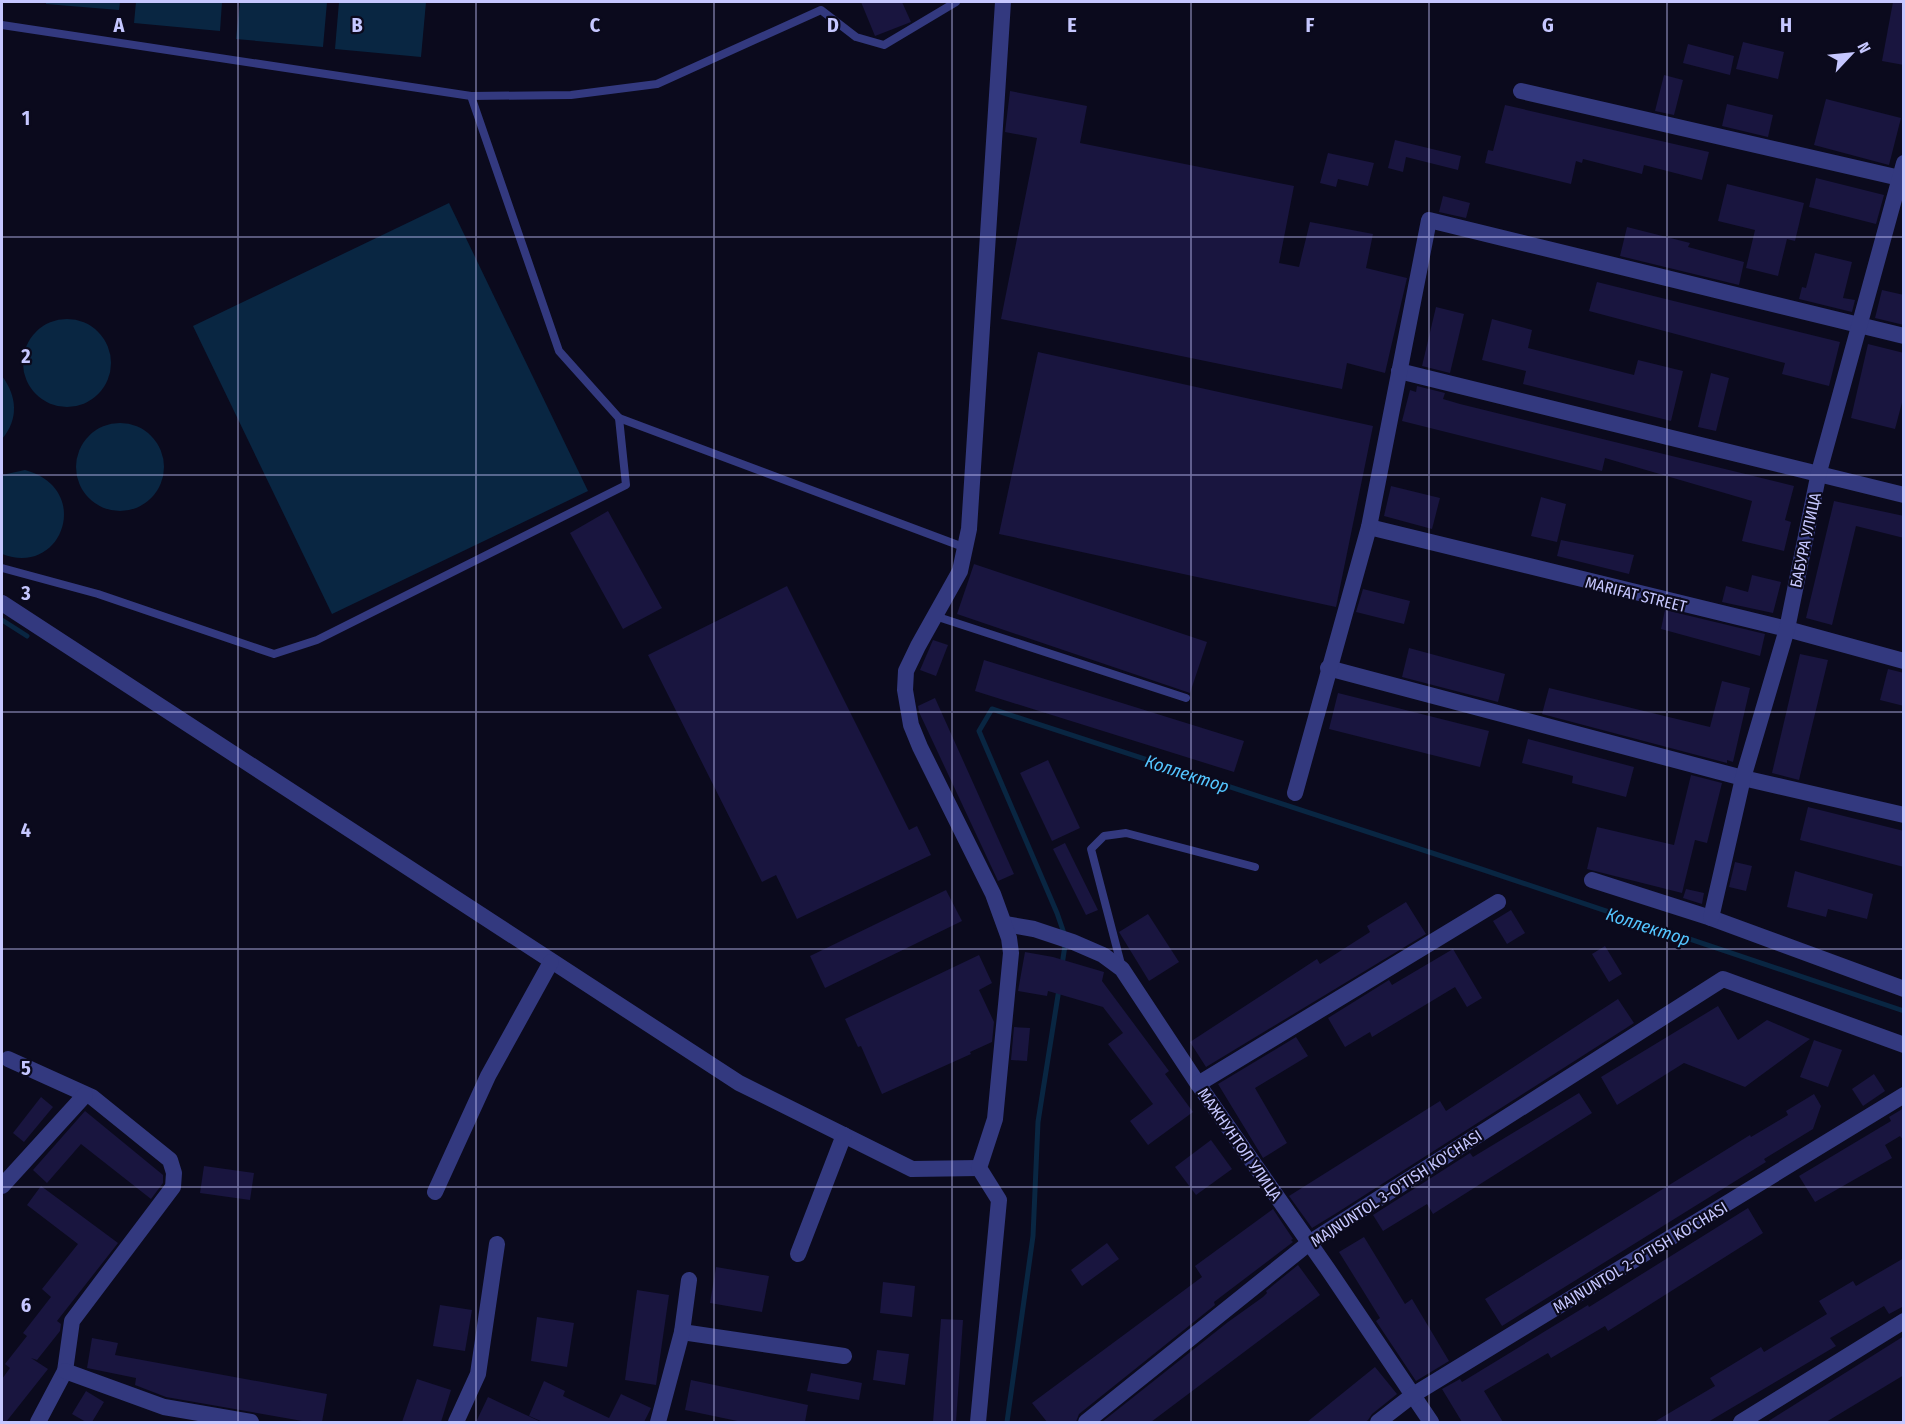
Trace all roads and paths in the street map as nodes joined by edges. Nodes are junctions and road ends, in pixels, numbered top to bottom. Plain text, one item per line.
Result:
1 (956, 2) edge
2 (1003, 2) edge
3 (2, 26) edge
4 (1521, 91) dead end
5 (471, 96) junction
6 (1902, 173) edge
7 (1860, 325) junction
8 (1904, 336) edge
9 (1399, 371) junction
10 (619, 418) junction
11 (1819, 472) junction
12 (1904, 495) edge
13 (1369, 528) junction
14 (966, 549) junction
15 (2, 568) edge
16 (2, 603) edge
17 (935, 616) junction
18 (1786, 629) junction
19 (1904, 661) edge
20 (1328, 668) junction
21 (1186, 698) dead end
22 (1743, 777) junction
23 (1295, 793) dead end
24 (1904, 815) edge
25 (1255, 867) dead end
26 (1592, 880) dead end
27 (1498, 902) dead end
28 (1711, 918) junction
29 (1005, 924) junction
30 (551, 962) junction
31 (1122, 969) junction
32 (1904, 989) edge
33 (1904, 1045) edge
34 (8, 1059) dead end
35 (1198, 1084) junction
36 (85, 1095) junction
37 (1904, 1095) edge
38 (844, 1135) junction
39 (979, 1168) junction
40 (2, 1186) edge
41 (435, 1192) dead end
42 (1309, 1243) junction
43 (497, 1244) dead end
44 (798, 1254) dead end
45 (689, 1280) dead end
46 (1904, 1321) edge
47 (682, 1332) junction
48 (844, 1356) dead end
49 (65, 1371) junction
50 (1413, 1395) junction
51 (38, 1422) edge
52 (251, 1422) edge
53 (456, 1422) edge
54 (658, 1422) edge
55 (978, 1422) edge
56 (1086, 1422) edge
57 (1378, 1422) edge
58 (1431, 1422) edge
59 (1741, 1422) edge

1 - 5 lane
2 - 14 street
3 - 5 lane
4 - 6 street
5 - 10 lane
6 - 7 street, БАБУРА УЛИЦА
7 - 8 street
7 - 9 street
7 - 11 street, БАБУРА УЛИЦА
9 - 11 street
9 - 13 street
10 - 14 lane
10 - 15 lane
11 - 12 street
11 - 18 street, БАБУРА УЛИЦА
13 - 18 street, MARIFAT STREET
13 - 20 street
14 - 17 street
16 - 30 street
17 - 21 lane
17 - 29 street
18 - 19 street, MARIFAT STREET
18 - 22 street, БАБУРА УЛИЦА
20 - 22 street
20 - 23 street
22 - 24 street
22 - 28 street, БАБУРА УЛИЦА
25 - 31 lane
26 - 28 street
27 - 35 street
28 - 32 street
29 - 31 street, МАЖНУНТОЛ УЛИЦА
29 - 39 street
30 - 38 street
30 - 41 street
31 - 35 street, МАЖНУНТОЛ УЛИЦА
33 - 42 street, MAJNUNTOL 3-O'TISH KO'CHASI
34 - 36 street
35 - 42 street, МАЖНУНТОЛ УЛИЦА
36 - 40 street
36 - 49 street
37 - 50 street, MAJNUNTOL 2-O'TISH KO'CHASI
38 - 39 street
38 - 44 street
39 - 55 street
42 - 50 street, МАЖНУНТОЛ УЛИЦА
42 - 56 street, MAJNUNTOL 3-O'TISH KO'CHASI
43 - 53 street
45 - 47 street
46 - 59 street
47 - 48 street
47 - 54 street
49 - 51 street
49 - 52 street
50 - 57 street, MAJNUNTOL 2-O'TISH KO'CHASI
50 - 58 street, МАЖНУНТОЛ УЛИЦА

